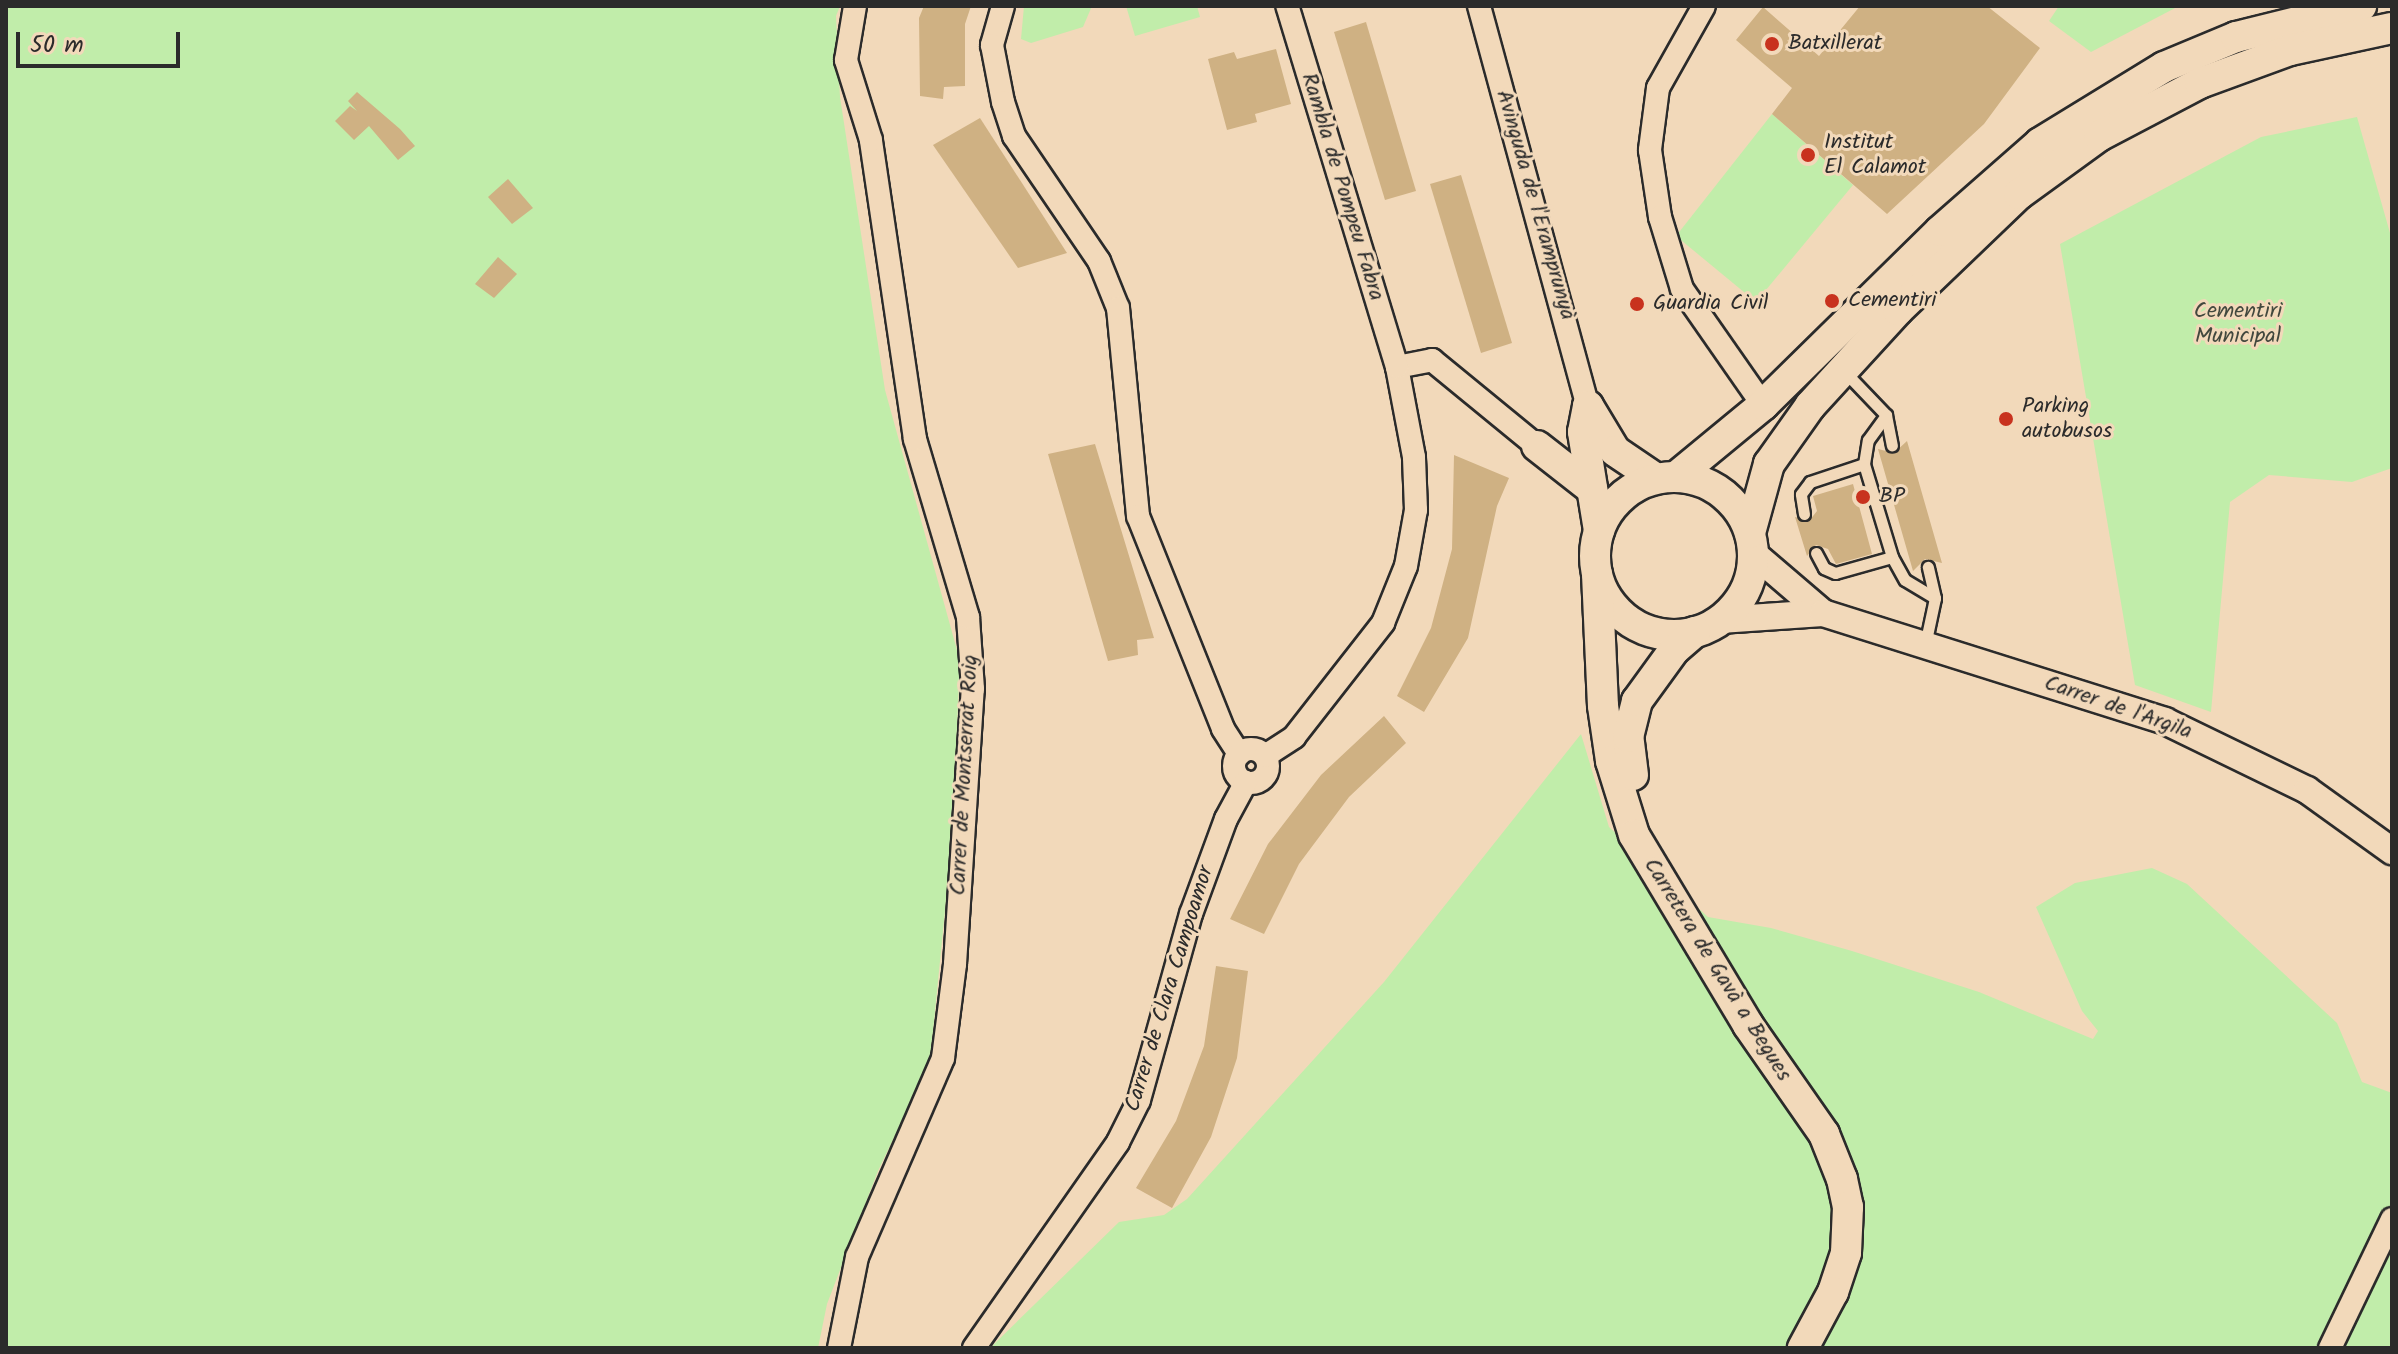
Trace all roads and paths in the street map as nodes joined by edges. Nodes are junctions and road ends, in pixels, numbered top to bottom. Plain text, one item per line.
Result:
1 (855, 6) edge
2 (1003, 6) edge
3 (1287, 6) edge
4 (1479, 6) edge
5 (2361, 6) edge
6 (1697, 11) edge
7 (2392, 28) edge
8 (1397, 367) junction
9 (1843, 370) junction
10 (1763, 405) junction
11 (1886, 415) junction
12 (1586, 419) junction
13 (1892, 445) dead end
14 (1537, 446) junction
15 (1864, 464) junction
16 (1666, 477) junction
17 (1592, 489) junction
18 (1804, 514) dead end
19 (1599, 531) junction
20 (1752, 543) junction
21 (1816, 553) dead end
22 (1892, 557) junction
23 (1928, 567) dead end
24 (1597, 574) junction
25 (1935, 598) junction
26 (1823, 613) junction
27 (1708, 626) junction
28 (1925, 646) junction
29 (1239, 754) junction
30 (1265, 756) junction
31 (1246, 782) junction
32 (2392, 851) edge
33 (2392, 1219) edge
34 (839, 1348) edge
35 (974, 1348) edge
36 (1803, 1348) edge
37 (1820, 1348) edge
38 (2330, 1348) edge

1 - 34 street, Carrer de Montserrat Roig
2 - 29 street
3 - 8 street, Rambla de Pompeu Fabra
4 - 12 street, Avinguda de l'Eramprunyà
5 - 10 main road
6 - 10 street
7 - 9 main road
8 - 14 street
8 - 30 street
9 - 11 lane
9 - 20 main road
10 - 16 main road
11 - 13 lane
11 - 15 lane
12 - 14 main road
12 - 16 main road
12 - 17 main road
14 - 17 main road
15 - 18 lane
15 - 22 lane
16 - 19 main road
16 - 20 main road
17 - 19 main road
19 - 24 main road
20 - 26 street, Carrer de l'Argila
20 - 27 main road
21 - 22 lane
22 - 25 lane
23 - 25 lane
24 - 27 main road
24 - 36 main road, Carretera de Gavà a Begues
25 - 28 lane
26 - 27 street, Carrer de l'Argila
26 - 28 street, Carrer de l'Argila
27 - 37 main road, Carretera de Gavà a Begues
28 - 32 street, Carrer de l'Argila
29 - 30 street
29 - 31 street
30 - 31 street
31 - 35 street, Carrer de Clara Campoamor
33 - 38 street

